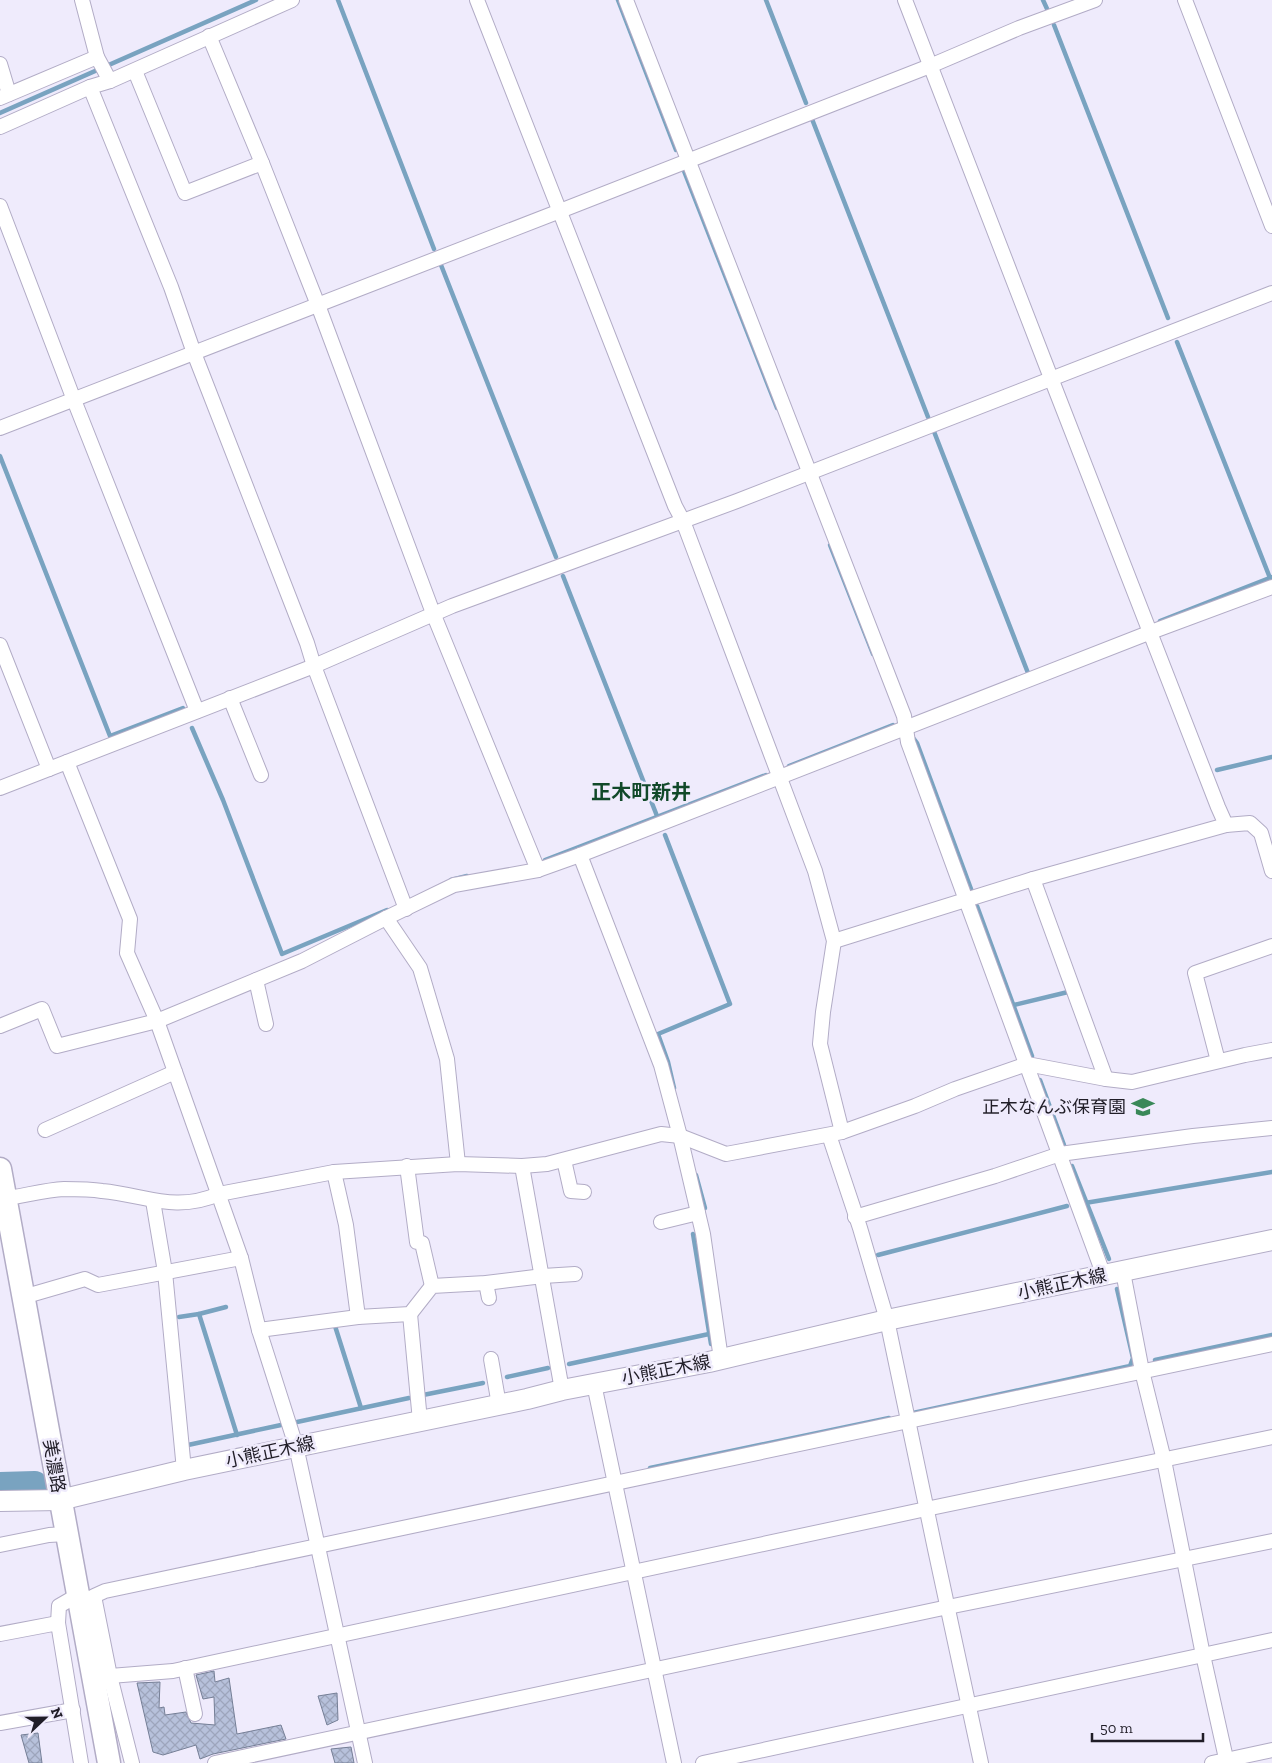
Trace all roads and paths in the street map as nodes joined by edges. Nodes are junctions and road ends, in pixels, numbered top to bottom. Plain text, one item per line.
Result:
1 (82, 0) edge
2 (292, 0) edge
3 (477, 0) edge
4 (626, 0) edge
5 (906, 0) edge
6 (1095, 0) edge
7 (1185, 0) edge
8 (209, 36) junction
9 (0, 64) edge
10 (102, 66) junction
11 (930, 66) junction
12 (134, 71) junction
13 (90, 87) junction
14 (4, 96) edge
15 (0, 127) edge
16 (688, 160) junction
17 (262, 163) junction
18 (0, 206) edge
19 (560, 211) junction
20 (1272, 226) edge
21 (1272, 293) edge
22 (318, 305) junction
23 (194, 353) junction
24 (1051, 378) junction
25 (74, 400) junction
26 (0, 428) edge
27 (810, 472) junction
28 (683, 521) junction
29 (1272, 587) edge
30 (433, 613) junction
31 (1151, 632) junction
32 (0, 645) edge
33 (314, 666) junction
34 (230, 698) junction
35 (197, 711) junction
36 (906, 728) junction
37 (67, 762) junction
38 (48, 769) junction
39 (262, 775) dead end
40 (780, 776) junction
41 (0, 788) edge
42 (1226, 825) junction
43 (1268, 842) edge
44 (580, 855) junction
45 (538, 870) junction
46 (1272, 871) edge
47 (1033, 879) junction
48 (966, 900) junction
49 (406, 909) junction
50 (386, 918) junction
51 (834, 941) junction
52 (1272, 946) edge
53 (256, 980) junction
54 (157, 1021) junction
55 (266, 1024) dead end
56 (0, 1026) edge
57 (1272, 1050) edge
58 (1218, 1061) junction
59 (1027, 1064) junction
60 (175, 1072) junction
61 (1106, 1079) junction
62 (1272, 1128) edge
63 (45, 1130) dead end
64 (836, 1134) junction
65 (680, 1136) junction
66 (1060, 1154) junction
67 (564, 1160) junction
68 (458, 1164) junction
69 (407, 1166) junction
70 (522, 1166) junction
71 (0, 1169) edge
72 (334, 1172) junction
73 (584, 1192) dead end
74 (219, 1194) junction
75 (3, 1199) edge
76 (153, 1201) junction
77 (698, 1213) junction
78 (855, 1217) junction
79 (661, 1222) dead end
80 (1272, 1240) edge
81 (241, 1258) junction
82 (165, 1272) junction
83 (1123, 1272) junction
84 (575, 1274) dead end
85 (542, 1276) junction
86 (1104, 1276) junction
87 (486, 1283) junction
88 (432, 1286) junction
89 (24, 1297) junction
90 (489, 1298) dead end
91 (410, 1314) junction
92 (358, 1317) junction
93 (887, 1320) junction
94 (259, 1330) junction
95 (1272, 1344) edge
96 (491, 1359) dead end
97 (721, 1359) junction
98 (1142, 1371) junction
99 (594, 1384) junction
100 (562, 1390) junction
101 (499, 1405) junction
102 (420, 1421) junction
103 (908, 1421) junction
104 (1272, 1437) edge
105 (296, 1446) junction
106 (1164, 1460) junction
107 (184, 1470) junction
108 (616, 1484) junction
109 (0, 1500) edge
110 (60, 1500) junction
111 (926, 1509) junction
112 (66, 1534) junction
113 (1272, 1541) edge
114 (0, 1545) edge
115 (318, 1547) junction
116 (1185, 1560) junction
117 (634, 1572) junction
118 (86, 1595) junction
119 (948, 1607) junction
120 (58, 1623) junction
121 (0, 1634) edge
122 (337, 1636) junction
123 (1272, 1640) edge
124 (1203, 1655) junction
125 (185, 1668) junction
126 (655, 1670) junction
127 (110, 1676) junction
128 (969, 1705) junction
129 (73, 1710) junction
130 (196, 1714) dead end
131 (0, 1723) edge
132 (358, 1733) junction
133 (1272, 1750) edge
134 (1227, 1761) edge
135 (81, 1763) edge
136 (109, 1763) edge
137 (132, 1763) edge
138 (215, 1763) edge
139 (365, 1763) edge
140 (674, 1763) edge
141 (703, 1763) edge
142 (981, 1763) edge
143 (1212, 1763) edge

1 - 10 street
2 - 8 street
3 - 19 street
4 - 16 street
5 - 11 street
6 - 11 street
7 - 20 street
8 - 12 street
8 - 17 street
9 - 14 street
10 - 12 street
10 - 13 street
10 - 14 street
11 - 16 street
11 - 24 street
12 - 17 street
13 - 15 street
13 - 23 street
16 - 19 street
16 - 27 street
17 - 22 street
18 - 25 street
19 - 22 street
19 - 28 street
21 - 24 street
22 - 23 street
22 - 30 street
23 - 25 street
23 - 33 street
24 - 27 street
24 - 31 street
25 - 26 street
25 - 35 street
27 - 28 street
27 - 36 street
28 - 30 street
28 - 40 street
29 - 31 street
30 - 33 street
30 - 45 street
31 - 36 street
31 - 42 street
32 - 38 street
33 - 34 street
33 - 49 street
34 - 35 street
34 - 39 street
35 - 37 street
36 - 40 street
36 - 48 street
37 - 38 street
37 - 54 street
38 - 41 street
40 - 44 street
40 - 51 street
42 - 43 street
42 - 47 street
43 - 46 street
44 - 45 street
44 - 65 street
45 - 49 street
47 - 48 street
47 - 61 street
48 - 51 street
48 - 59 street
49 - 50 street
50 - 53 street
50 - 68 street
51 - 64 street
52 - 58 street
53 - 54 street
53 - 55 street
54 - 56 street
54 - 60 street
57 - 58 street
58 - 61 street
59 - 61 street
59 - 64 street
59 - 66 street
60 - 63 street
60 - 74 street
62 - 66 street
64 - 65 street
64 - 78 street
65 - 67 street
65 - 77 street
66 - 78 street
66 - 86 street
67 - 70 street
67 - 73 street
68 - 69 street
68 - 70 street
69 - 72 street
69 - 88 street
70 - 85 street
71 - 75 main road, 美濃路
72 - 74 street
72 - 92 street
74 - 76 street
74 - 81 street
75 - 76 street
75 - 89 main road, 美濃路
76 - 82 street
77 - 79 street
77 - 97 street
78 - 93 street
80 - 83 main road, 小熊正木線
81 - 82 street
81 - 94 street
82 - 89 street
82 - 107 street
83 - 86 main road, 小熊正木線
83 - 98 street
84 - 85 street
85 - 87 street
85 - 100 street
86 - 93 main road, 小熊正木線
87 - 88 street
87 - 90 street
88 - 91 street
89 - 110 main road, 美濃路
91 - 92 street
91 - 102 street
92 - 94 street
93 - 97 main road, 小熊正木線
93 - 103 street
94 - 105 street
95 - 98 street
96 - 101 street
97 - 99 main road, 小熊正木線
98 - 103 street
98 - 106 street
99 - 100 main road, 小熊正木線
99 - 108 street
100 - 101 main road, 小熊正木線
101 - 102 main road, 小熊正木線
102 - 105 main road, 小熊正木線
103 - 108 street
103 - 111 street
104 - 106 street
105 - 107 main road, 小熊正木線
105 - 115 street
106 - 111 street
106 - 116 street
107 - 110 main road, 小熊正木線
108 - 115 street
108 - 117 street
109 - 110 main road, 小熊正木線
110 - 112 main road, 美濃路
111 - 117 street
111 - 119 street
112 - 114 street
112 - 118 main road, 美濃路
113 - 116 street
115 - 118 street
115 - 122 street
116 - 119 street
116 - 124 street
117 - 122 street
117 - 126 street
118 - 120 street
118 - 127 street
118 - 136 main road, 美濃路
119 - 126 street
119 - 128 street
120 - 121 street
120 - 129 street
122 - 125 street
122 - 132 street
123 - 124 street
124 - 128 street
124 - 134 street
125 - 127 street
125 - 130 street
126 - 132 street
126 - 140 street
127 - 137 street
128 - 141 street
128 - 142 street
129 - 131 street
129 - 135 street
132 - 138 street
132 - 139 street
133 - 134 street
134 - 143 street

